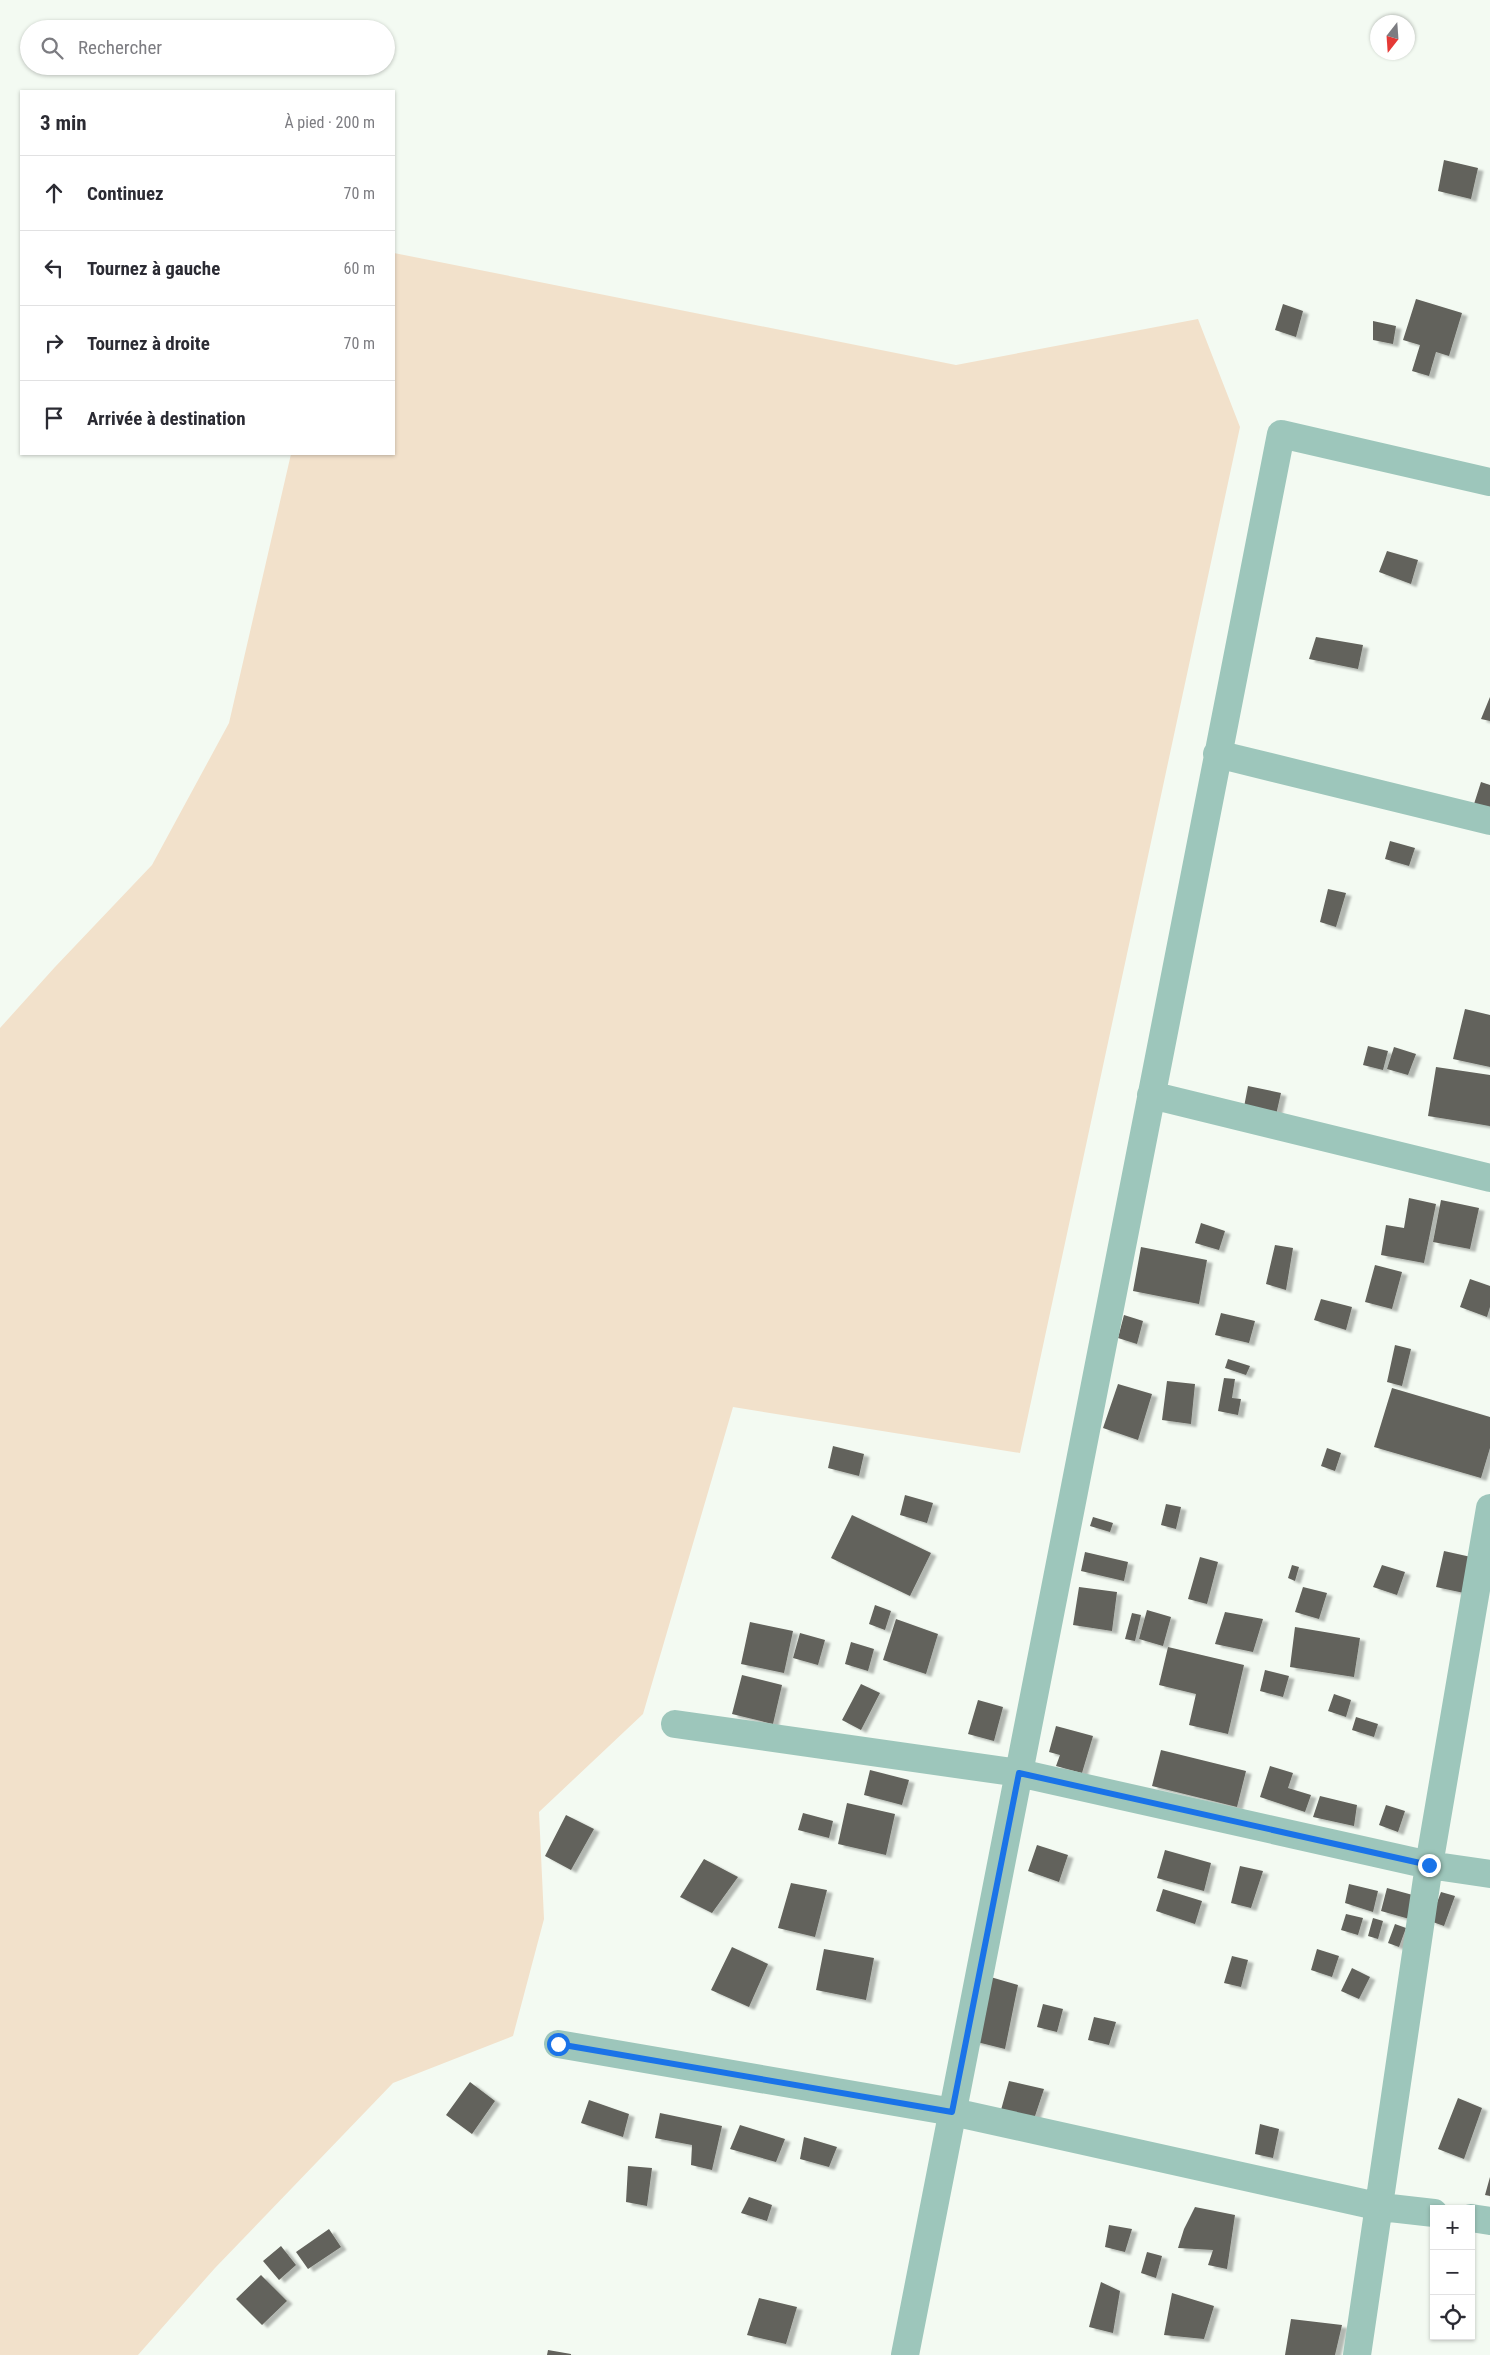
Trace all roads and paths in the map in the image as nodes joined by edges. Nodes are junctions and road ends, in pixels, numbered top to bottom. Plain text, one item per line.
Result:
1 (1490, 482) edge
2 (1217, 754) junction
3 (1490, 821) edge
4 (1151, 1095) junction
5 (1490, 1178) edge
6 (1490, 1508) edge
7 (675, 1724) dead end
8 (1019, 1773) junction
9 (1429, 1865) junction
10 (1490, 1874) edge
11 (558, 2044) dead end
12 (952, 2112) junction
13 (1381, 2207) junction
14 (1430, 2213) edge
15 (1475, 2219) edge
16 (1490, 2221) edge
17 (905, 2355) edge
18 (1358, 2355) edge

1 - 2 street
2 - 3 street
2 - 4 street
4 - 5 street
4 - 8 street
6 - 9 street
7 - 8 street
8 - 9 street
8 - 12 street
9 - 10 street
9 - 13 street
11 - 12 street
12 - 13 street
12 - 17 street
13 - 14 street
13 - 18 street
15 - 16 street

